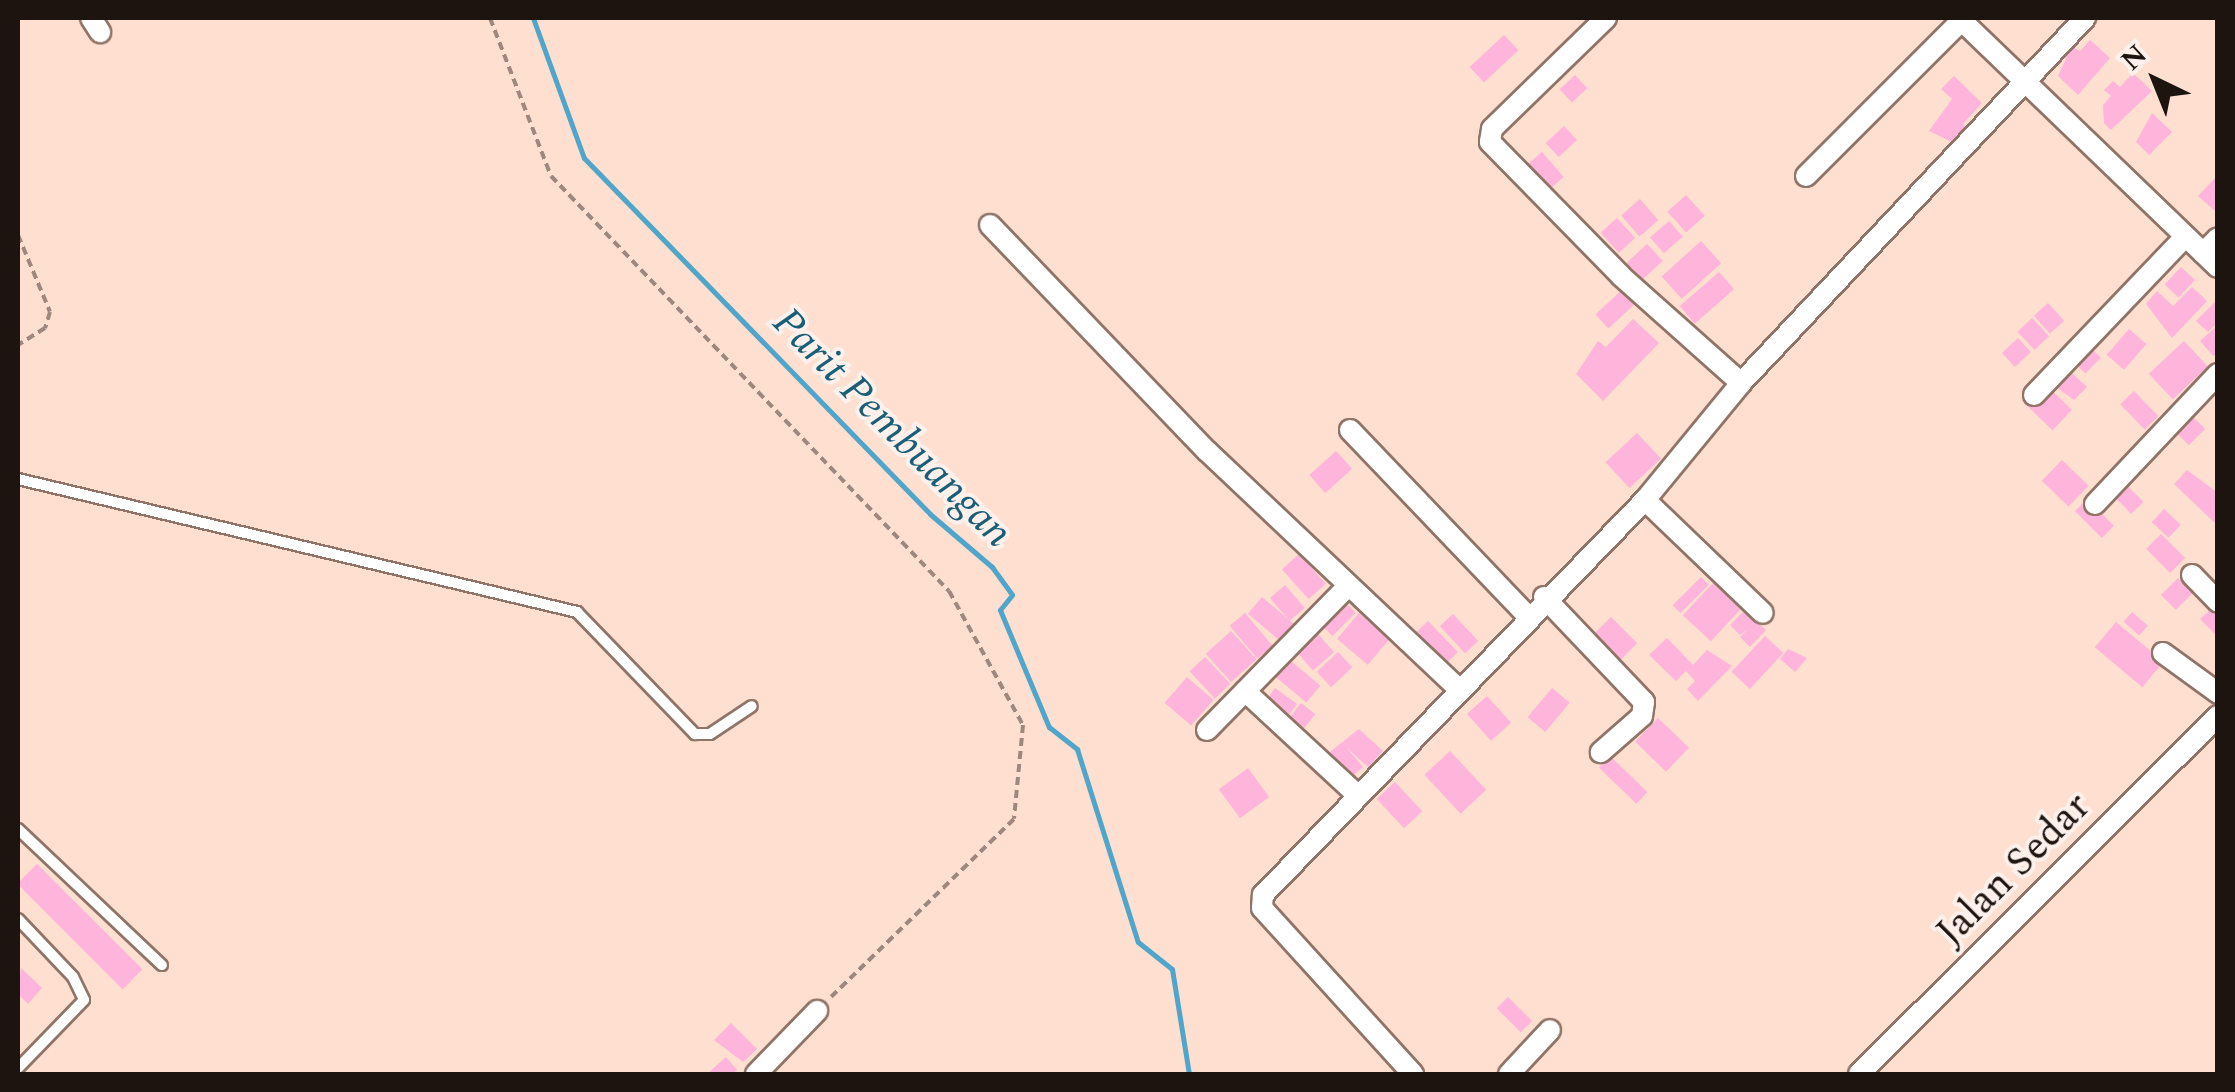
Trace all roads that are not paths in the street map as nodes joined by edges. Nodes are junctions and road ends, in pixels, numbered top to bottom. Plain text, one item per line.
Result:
1 (1606, 18) edge
2 (1961, 18) edge
3 (2085, 18) edge
4 (2025, 81) junction
5 (1806, 176) dead end
6 (990, 225) dead end
7 (2185, 236) junction
8 (2213, 253) edge
9 (2218, 374) edge
10 (1741, 383) junction
11 (2034, 394) dead end
12 (1350, 430) dead end
13 (18, 479) edge
14 (1645, 500) junction
15 (2095, 504) dead end
16 (2192, 576) dead end
17 (1348, 586) junction
18 (1544, 597) junction
19 (2218, 602) edge
20 (1763, 613) dead end
21 (1527, 615) junction
22 (2163, 653) dead end
23 (1458, 688) junction
24 (1246, 691) junction
25 (2218, 692) edge
26 (752, 706) dead end
27 (2216, 721) edge
28 (1207, 730) dead end
29 (1601, 752) dead end
30 (1355, 793) junction
31 (18, 829) edge
32 (18, 919) edge
33 (162, 965) dead end
34 (816, 1011) road end
35 (1550, 1030) dead end
36 (18, 1068) edge
37 (756, 1074) edge
38 (1413, 1074) edge
39 (1509, 1074) edge
40 (1860, 1074) edge

1 - 10 street
2 - 4 street
2 - 5 street
3 - 4 street
4 - 7 street
4 - 10 street
6 - 17 street
7 - 8 street
7 - 11 street
9 - 15 street
10 - 14 street
12 - 21 street
13 - 26 lane
14 - 18 street
14 - 20 street
16 - 19 street
17 - 23 street
17 - 24 street
18 - 21 street
18 - 29 street
21 - 23 street
22 - 25 street
23 - 30 street
24 - 28 street
24 - 30 street
27 - 40 street, Jalan Sedar
30 - 38 street
31 - 33 lane
32 - 36 lane
34 - 37 street
35 - 39 street

